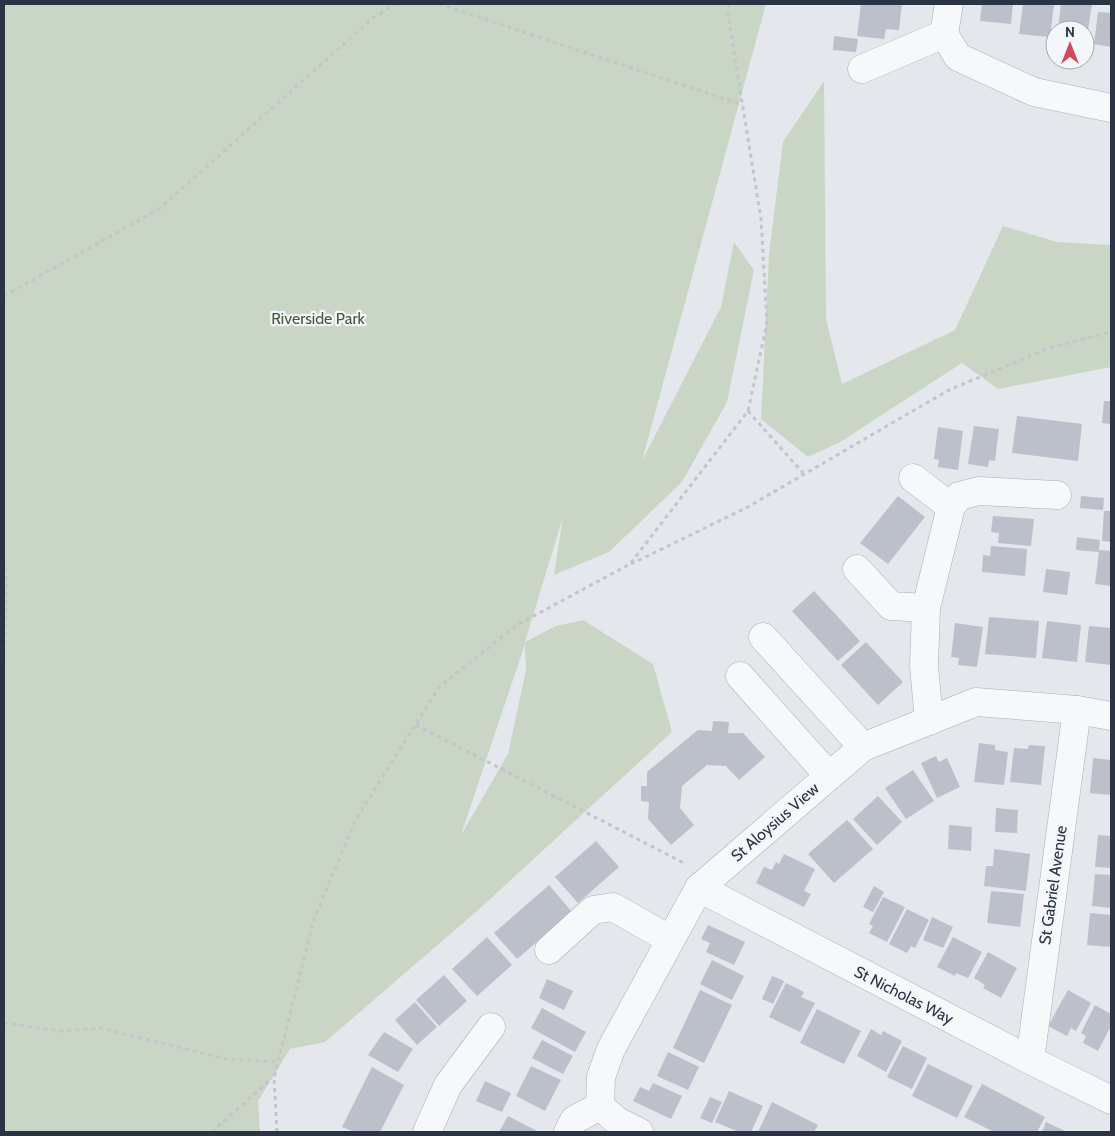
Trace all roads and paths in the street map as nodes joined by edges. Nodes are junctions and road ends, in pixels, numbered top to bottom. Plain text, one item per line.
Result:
1 (395, 4) edge
2 (439, 4) edge
3 (729, 4) edge
4 (949, 4) edge
5 (944, 34) junction
6 (862, 69) dead end
7 (743, 105) junction
8 (1111, 108) edge
9 (4, 296) edge
10 (1111, 332) edge
11 (748, 411) junction
12 (803, 473) junction
13 (912, 478) dead end
14 (1057, 495) dead end
15 (951, 507) junction
16 (4, 560) edge
17 (630, 564) junction
18 (857, 569) dead end
19 (926, 608) junction
20 (763, 637) dead end
21 (4, 663) edge
22 (740, 676) dead end
23 (1077, 710) junction
24 (1111, 716) edge
25 (929, 721) junction
26 (416, 725) junction
27 (863, 746) junction
28 (829, 776) junction
29 (705, 882) junction
30 (669, 939) junction
31 (549, 950) dead end
32 (4, 1023) edge
33 (490, 1027) dead end
34 (1030, 1060) junction
35 (278, 1062) junction
36 (272, 1078) dead end
37 (1111, 1100) edge
38 (600, 1106) junction
39 (571, 1126) edge
40 (212, 1132) edge
41 (276, 1132) edge
42 (427, 1132) edge
43 (639, 1132) edge

1 - 9 path
2 - 7 path
3 - 7 path
4 - 5 street
5 - 6 street
5 - 8 street
7 - 11 path
10 - 12 path
11 - 12 path
11 - 17 path
12 - 17 path
13 - 15 street
14 - 15 street
15 - 19 street
16 - 21 path
17 - 26 path
18 - 19 street
19 - 25 street
20 - 27 street
22 - 28 street
23 - 24 street, St Aloysius View
23 - 25 street, St Aloysius View
23 - 34 street, St Gabriel Avenue
25 - 27 street, St Aloysius View
26 - 29 path
26 - 35 path
27 - 28 street, St Aloysius View
28 - 29 street, St Aloysius View
29 - 30 street, St Aloysius View
29 - 34 street, St Nicholas Way
30 - 31 street
30 - 38 street, St Aloysius View
32 - 35 path
33 - 42 street
34 - 37 street, St Nicholas Way
35 - 41 path
36 - 40 path
38 - 39 street
38 - 43 street

